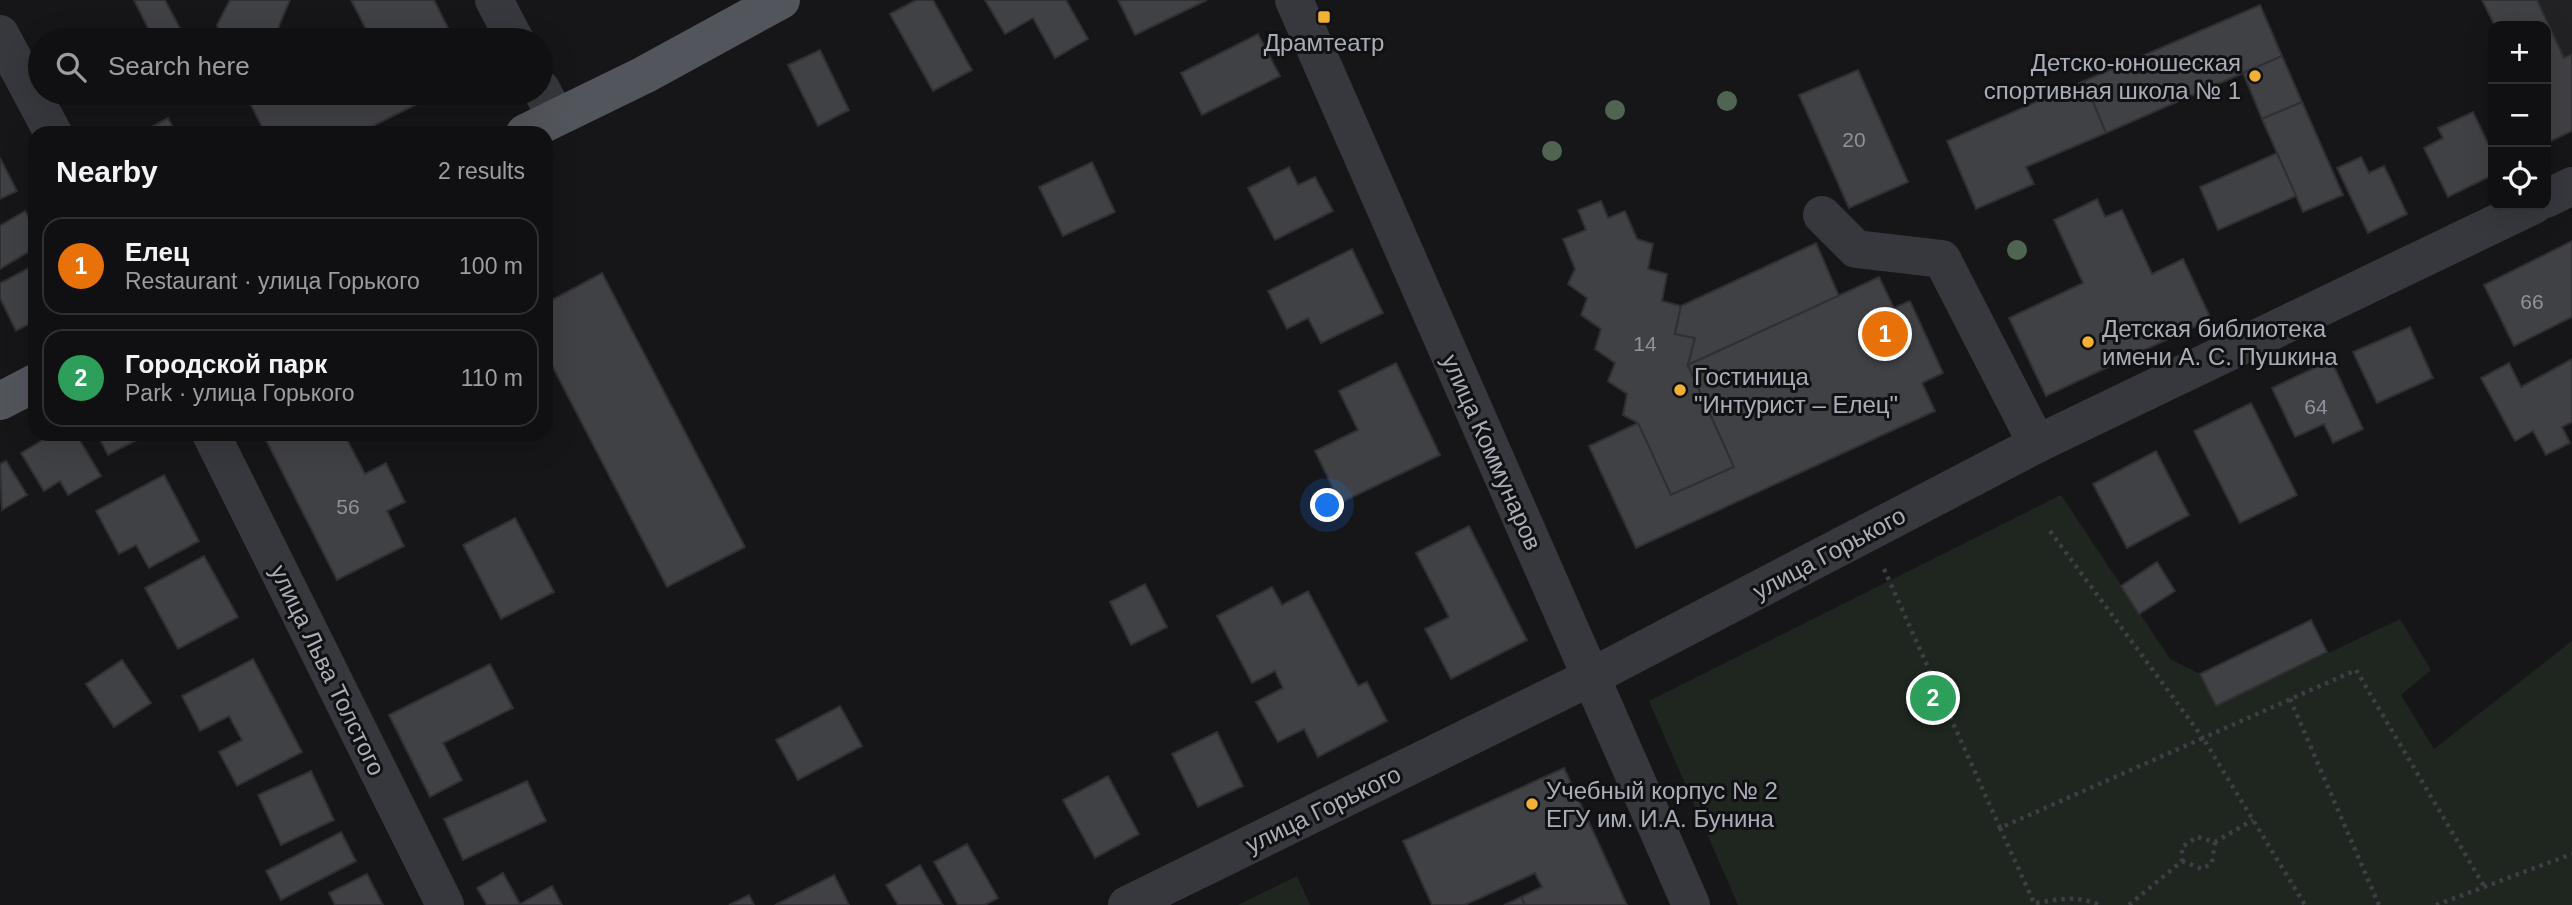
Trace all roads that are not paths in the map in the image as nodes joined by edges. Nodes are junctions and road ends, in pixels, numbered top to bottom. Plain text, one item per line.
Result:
1 (494, 0) edge
2 (781, 0) edge
3 (1294, 0) edge
4 (509, 28) edge
5 (0, 34) edge
6 (28, 86) edge
7 (38, 105) edge
8 (540, 113) edge
9 (49, 126) edge
10 (2572, 186) edge
11 (2551, 196) edge
12 (2523, 210) edge
13 (1822, 215) dead end
14 (28, 387) edge
15 (0, 401) edge
16 (214, 441) edge
17 (2037, 444) junction
18 (1591, 677) junction
19 (445, 905) edge
20 (1127, 905) edge
21 (1691, 905) edge

1 - 4 street
2 - 8 main road
3 - 18 street, улица Коммунаров
5 - 6 street
7 - 9 street
10 - 11 street
12 - 17 street, улица Горького
13 - 17 street
14 - 15 main road
16 - 19 street, улица Льва Толстого
17 - 18 street, улица Горького
18 - 20 street, улица Горького
18 - 21 street, улица Коммунаров

